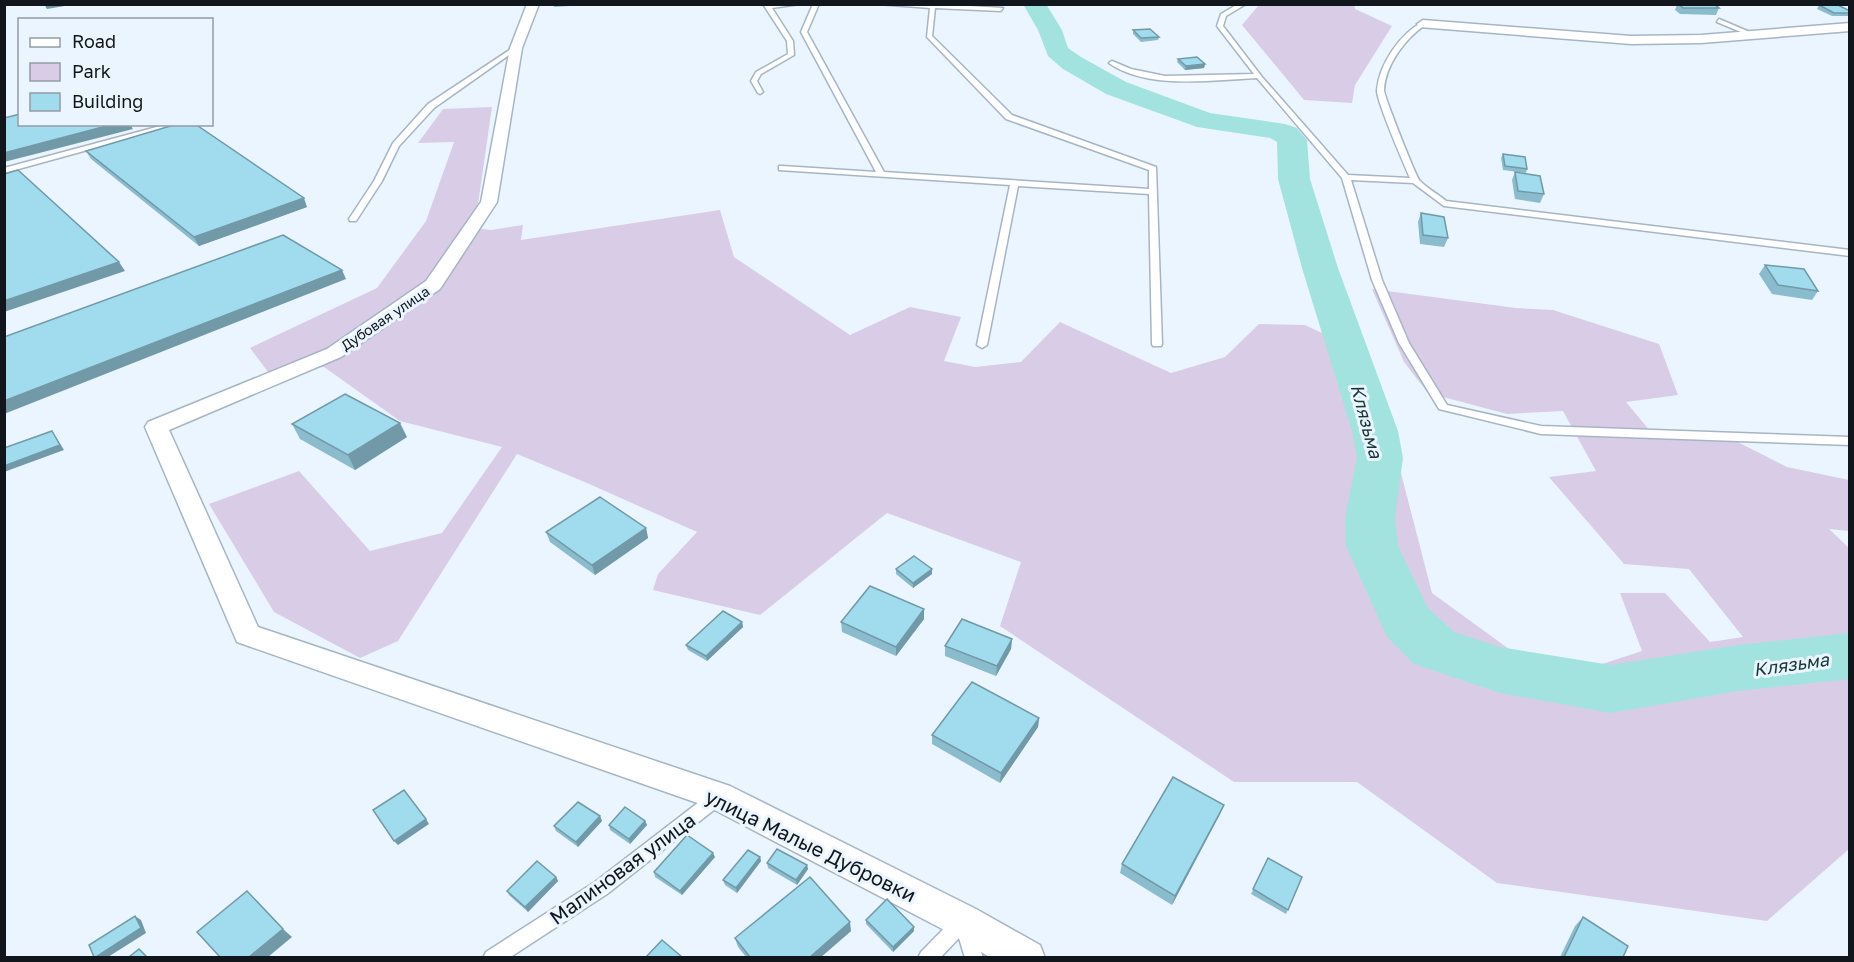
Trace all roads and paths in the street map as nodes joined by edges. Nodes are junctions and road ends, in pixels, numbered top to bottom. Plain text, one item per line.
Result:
1 (533, 4) edge
2 (797, 4) edge
3 (816, 4) edge
4 (881, 4) edge
5 (1243, 4) edge
6 (933, 5) edge
7 (767, 6) edge
8 (1001, 9) dead end
9 (1719, 21) edge
10 (1423, 24) joint
11 (1850, 27) edge
12 (1750, 34) junction
13 (516, 48) junction
14 (1112, 63) dead end
15 (1258, 76) junction
16 (760, 92) dead end
17 (167, 127) edge
18 (782, 168) dead end
19 (4, 171) edge
20 (882, 175) junction
21 (1346, 177) junction
22 (1414, 181) junction
23 (1014, 183) junction
24 (1153, 192) junction
25 (354, 219) dead end
26 (1850, 253) edge
27 (1157, 344) dead end
28 (982, 345) dead end
29 (156, 427) joint
30 (1850, 441) edge
31 (719, 796) junction
32 (963, 921) junction
33 (492, 957) edge
34 (927, 957) edge
35 (974, 957) edge
36 (1027, 957) edge

1 - 13 street, Дубовая улица
2 - 7 lane
3 - 20 lane
4 - 6 lane
5 - 15 lane
6 - 8 lane
6 - 24 lane
7 - 16 lane
9 - 12 lane
10 - 12 street
10 - 22 lane
11 - 12 street
13 - 25 lane
13 - 29 street, Дубовая улица
14 - 15 lane
15 - 21 lane
17 - 19 lane
18 - 20 lane
20 - 23 lane
21 - 22 lane
21 - 30 lane
22 - 26 lane
23 - 24 lane
23 - 28 lane
24 - 27 lane
29 - 31 street, улица Малые Дубровки
31 - 32 street, улица Малые Дубровки
31 - 33 lane, Малиновая улица
32 - 34 lane
32 - 35 lane
32 - 36 street, улица Малые Дубровки

